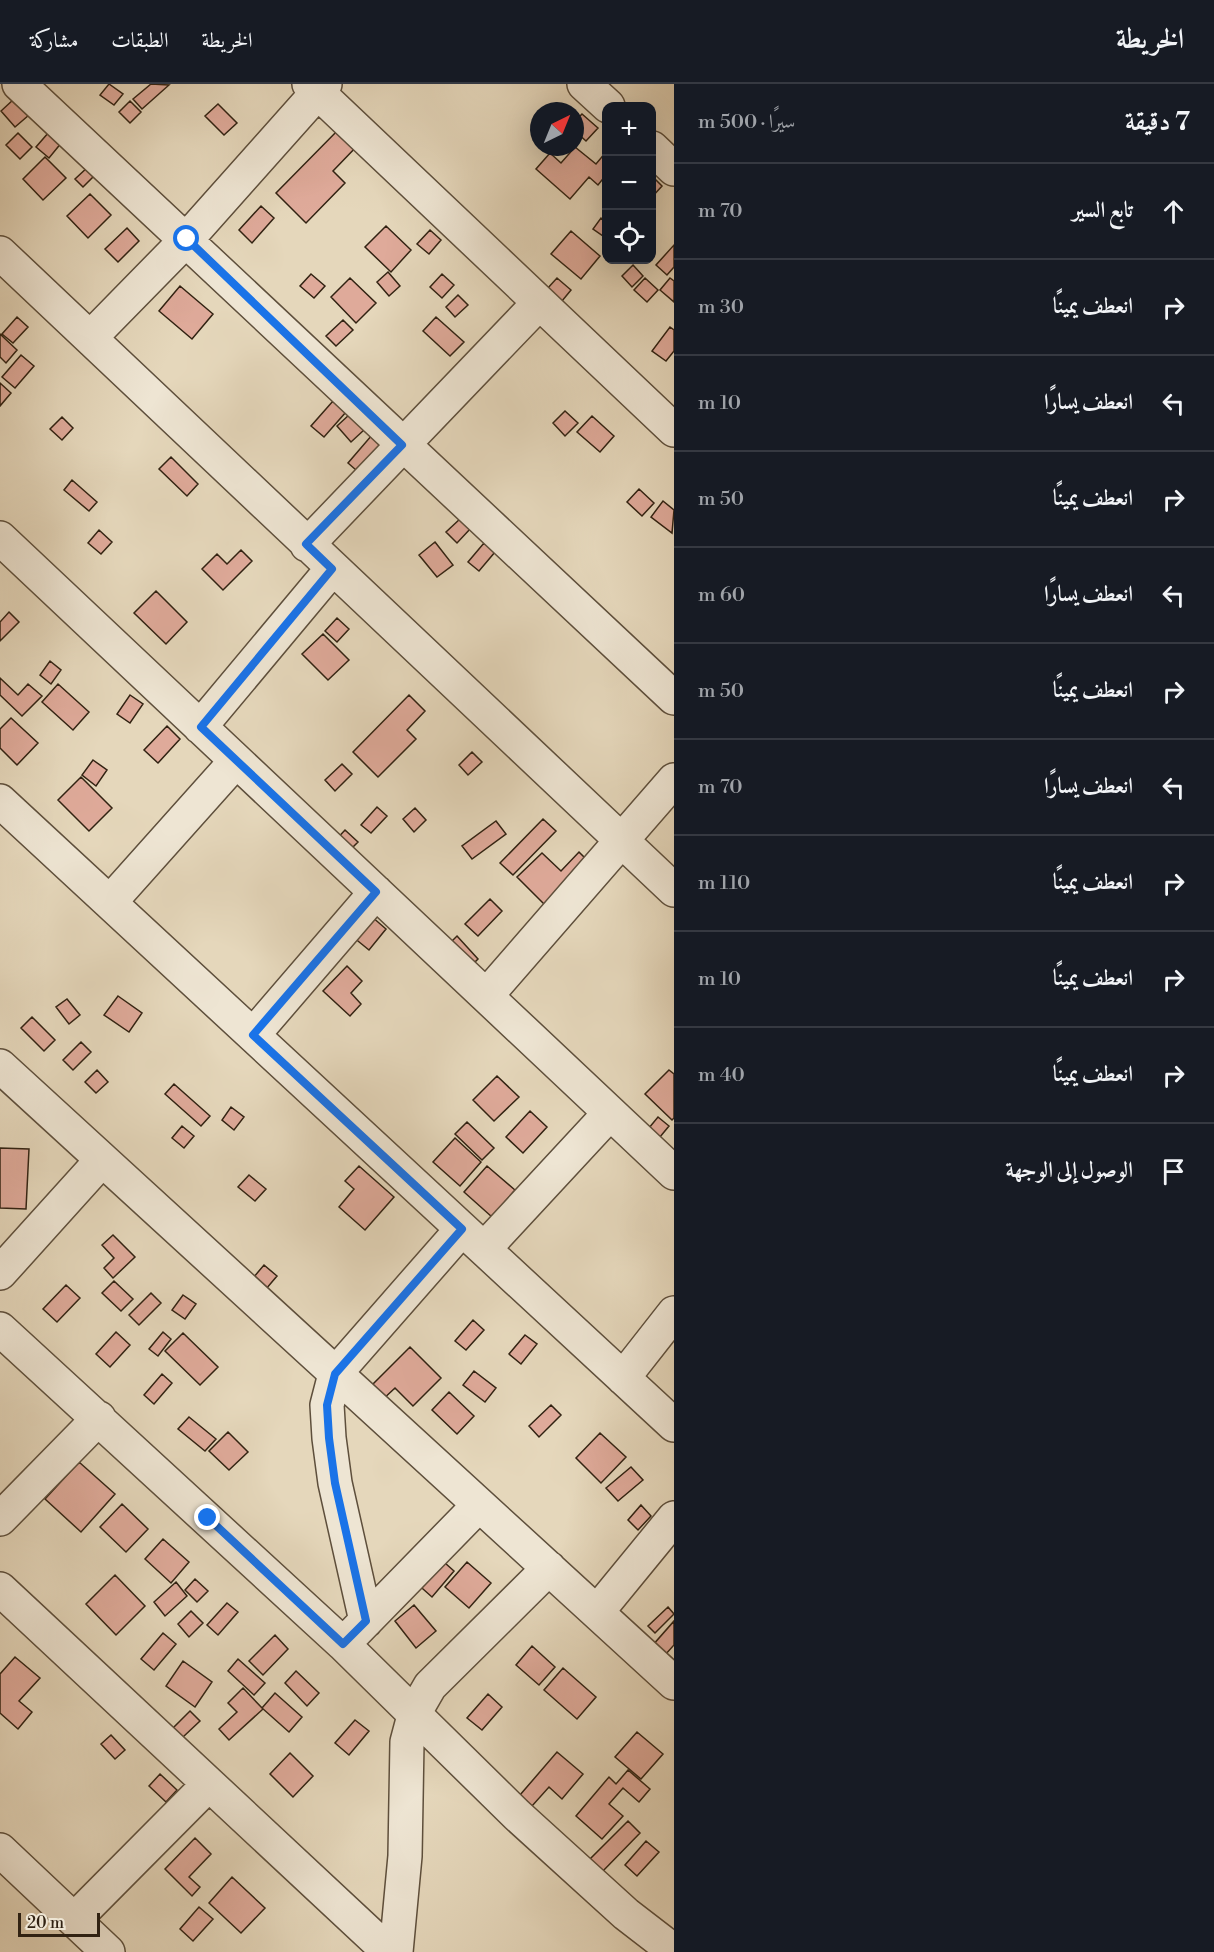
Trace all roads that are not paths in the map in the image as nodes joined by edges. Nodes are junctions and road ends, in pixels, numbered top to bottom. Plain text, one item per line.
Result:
1 (19, 84) edge
2 (584, 84) edge
3 (317, 87) edge
4 (604, 102) edge
5 (656, 153) edge
6 (674, 169) edge
7 (187, 239) junction
8 (4, 267) edge
9 (539, 303) junction
10 (90, 338) junction
11 (674, 430) edge
12 (402, 445) junction
13 (0, 538) edge
14 (306, 544) junction
15 (332, 569) junction
16 (674, 698) edge
17 (201, 727) junction
18 (236, 761) junction
19 (674, 780) edge
20 (0, 801) edge
21 (622, 841) junction
22 (674, 890) edge
23 (376, 892) junction
24 (110, 902) junction
25 (487, 995) junction
26 (253, 1035) junction
27 (0, 1066) edge
28 (610, 1113) junction
29 (101, 1161) junction
30 (674, 1172) edge
31 (473, 1239) junction
32 (0, 1274) edge
33 (674, 1313) edge
34 (0, 1329) edge
35 (335, 1374) junction
36 (623, 1377) junction
37 (99, 1418) junction
38 (674, 1425) edge
39 (479, 1505) junction
40 (674, 1518) edge
41 (0, 1519) edge
42 (549, 1568) junction
43 (0, 1589) edge
44 (597, 1612) junction
45 (366, 1621) junction
46 (343, 1644) junction
47 (674, 1683) edge
48 (415, 1712) junction
49 (209, 1784) junction
50 (0, 1850) edge
51 (74, 1920) junction
52 (674, 1951) edge
53 (108, 1952) edge
54 (389, 1952) edge
55 (396, 1952) edge

1 - 7 street
2 - 4 street
3 - 7 street
3 - 9 street
5 - 6 street
7 - 10 street
7 - 12 street
8 - 10 street
9 - 11 street
9 - 12 street
10 - 14 street
12 - 14 street
12 - 16 street
13 - 17 street
14 - 15 street
15 - 17 street
15 - 21 street
17 - 18 street
18 - 23 street
18 - 24 street
19 - 21 street
20 - 24 street
21 - 22 street
21 - 25 street
23 - 25 street
23 - 26 street
24 - 26 street
25 - 28 street
26 - 31 street
27 - 29 street
28 - 30 street
28 - 31 street
29 - 32 street
29 - 35 street
31 - 35 street
31 - 36 street
33 - 36 street
34 - 37 street
35 - 39 street
35 - 45 street
36 - 38 street
37 - 41 street
37 - 46 street
39 - 42 street
39 - 45 street
40 - 44 street
42 - 44 street
42 - 48 street
43 - 49 street
44 - 47 street
45 - 46 street
46 - 48 street
48 - 52 street
48 - 55 street
49 - 51 street
49 - 54 street
50 - 51 street
51 - 53 street

